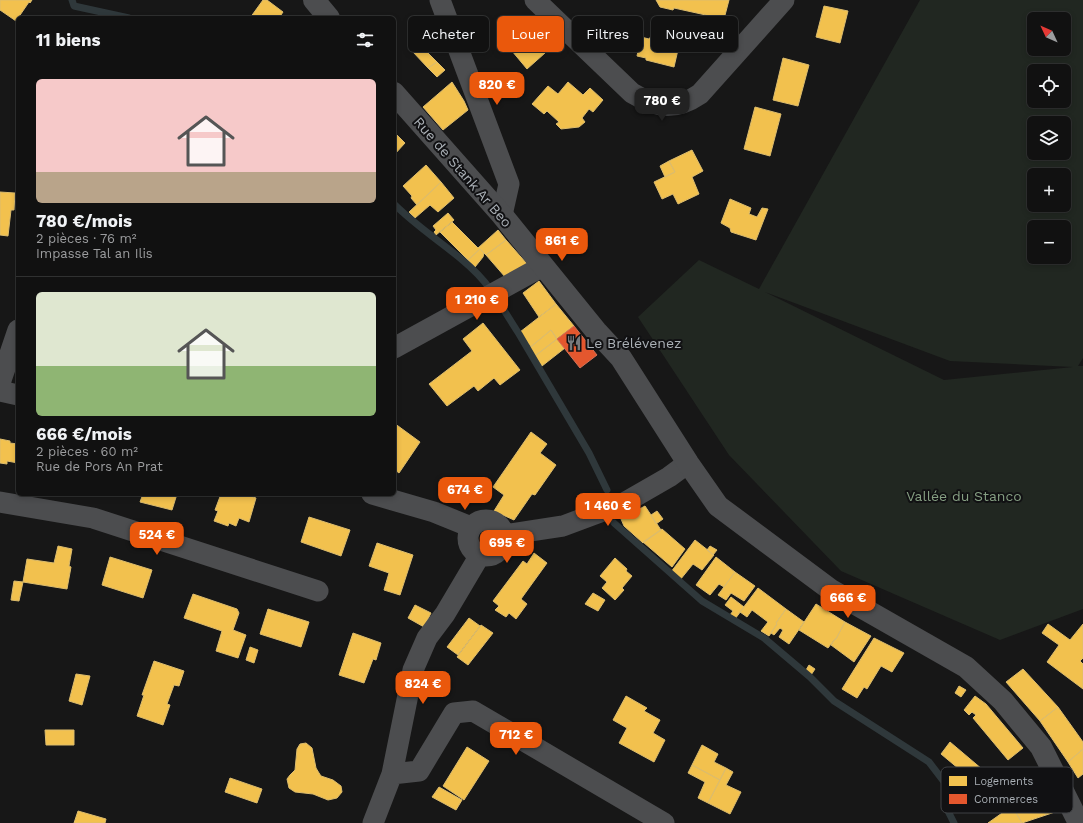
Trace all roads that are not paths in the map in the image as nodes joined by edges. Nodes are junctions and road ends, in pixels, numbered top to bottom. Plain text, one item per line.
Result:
1 (314, 0) edge
2 (440, 0) edge
3 (535, 0) edge
4 (784, 0) edge
5 (327, 16) edge
6 (396, 95) edge
7 (502, 215) junction
8 (543, 266) junction
9 (16, 336) edge
10 (396, 347) edge
11 (0, 383) edge
12 (0, 391) edge
13 (16, 395) edge
14 (688, 462) junction
15 (379, 496) edge
16 (0, 502) edge
17 (471, 527) junction
18 (504, 535) junction
19 (480, 555) junction
20 (318, 591) dead end
21 (1051, 767) edge
22 (392, 774) junction
23 (1073, 807) edge
24 (1079, 818) edge
25 (373, 823) edge
26 (664, 823) edge

1 - 5 street
2 - 7 street
3 - 4 street
6 - 7 street, Rue de Stank Ar Beo
7 - 8 street, Rue de Stank Ar Beo
8 - 10 street
8 - 14 street, Rue de Stank Ar Beo
9 - 11 street
12 - 13 street
14 - 18 street
14 - 21 street, Rue de Stank Ar Beo
15 - 17 street
16 - 20 street
17 - 18 street
17 - 19 street
18 - 19 street
19 - 22 street
22 - 25 street
22 - 26 street
23 - 24 street, Rue de Stank Ar Beo

